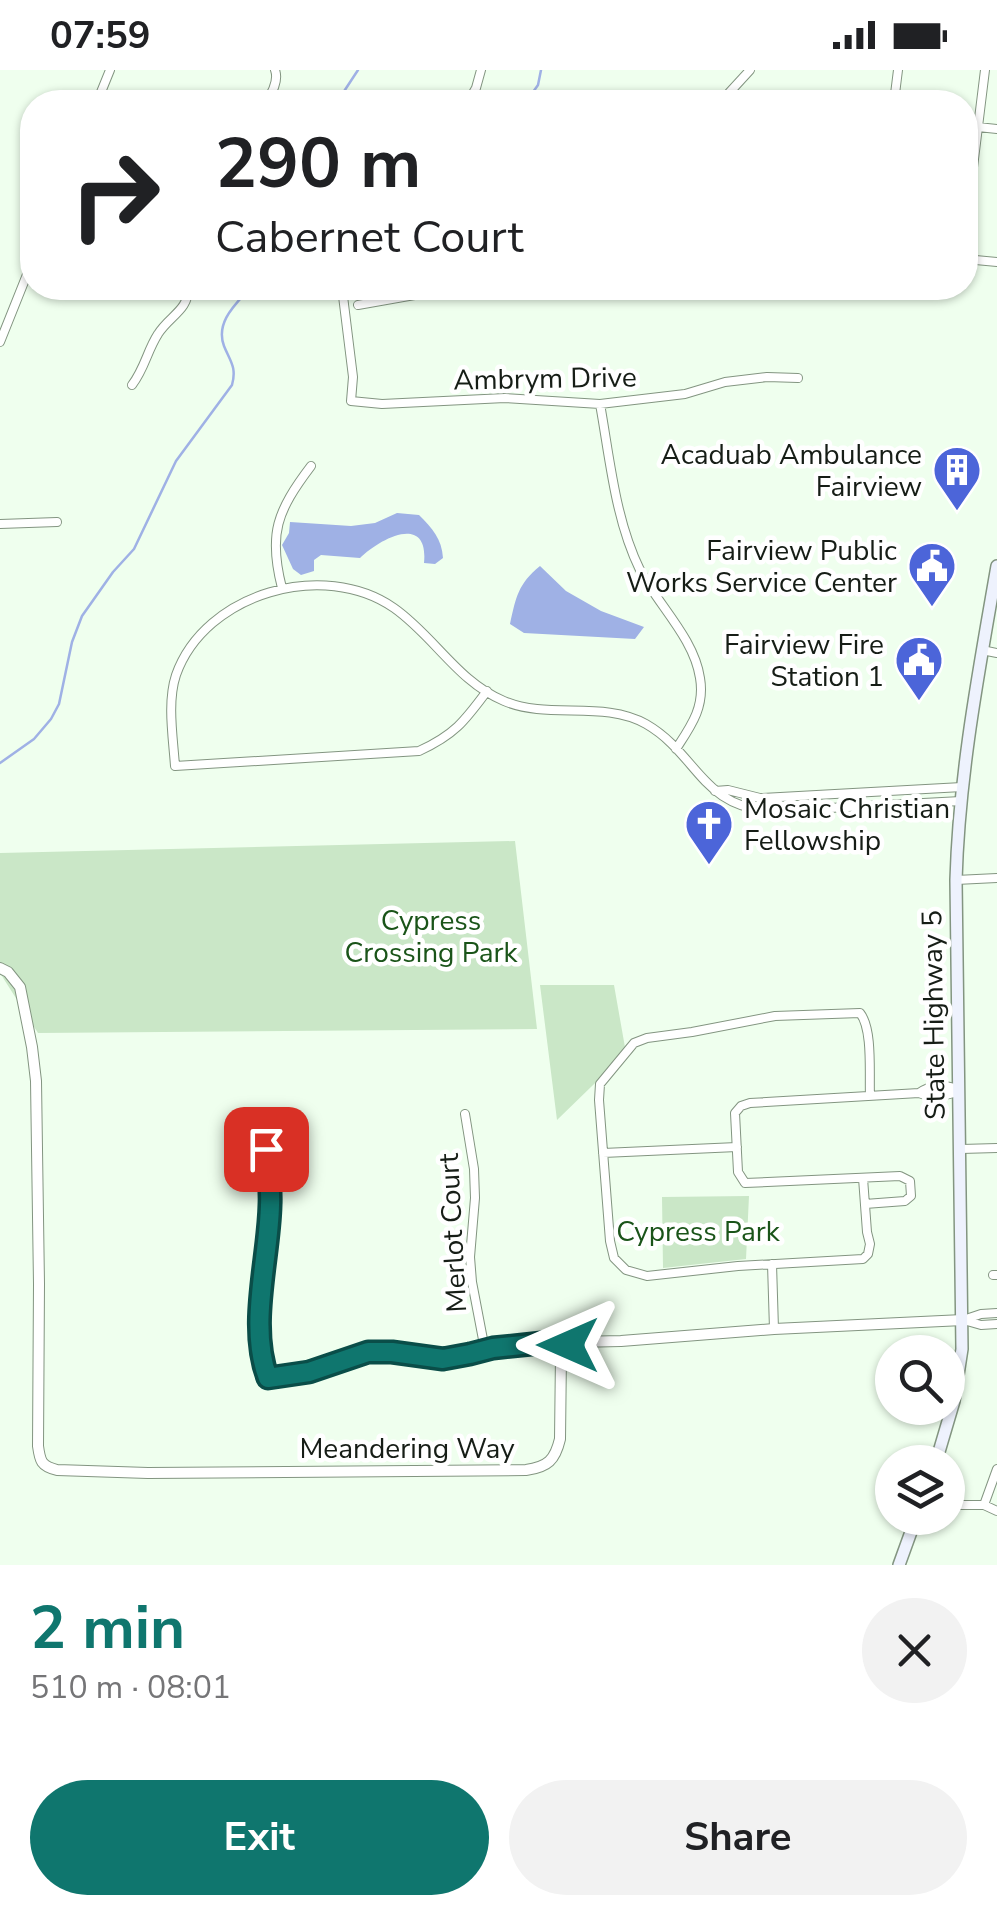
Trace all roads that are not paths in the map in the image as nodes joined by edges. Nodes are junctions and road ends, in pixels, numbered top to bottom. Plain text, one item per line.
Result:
1 (750, 70) edge
2 (984, 70) edge
3 (732, 90) edge
4 (978, 127) joint
5 (997, 129) edge
6 (20, 292) edge
7 (186, 300) edge
8 (343, 300) edge
9 (386, 300) edge
10 (358, 305) dead end
11 (0, 342) edge
12 (798, 378) dead end
13 (132, 386) dead end
14 (600, 404) junction
15 (311, 466) dead end
16 (57, 522) dead end
17 (0, 524) edge
18 (997, 566) edge
19 (282, 588) junction
20 (982, 650) junction
21 (997, 653) edge
22 (487, 691) junction
23 (676, 748) junction
24 (962, 787) junction
25 (715, 791) junction
26 (961, 801) junction
27 (997, 878) edge
28 (956, 880) junction
29 (0, 968) edge
30 (959, 1090) junction
31 (870, 1096) junction
32 (464, 1114) dead end
33 (263, 1117) dead end
34 (737, 1146) junction
35 (997, 1148) edge
36 (960, 1149) junction
37 (603, 1153) junction
38 (863, 1178) junction
39 (865, 1204) junction
40 (772, 1264) junction
41 (997, 1313) edge
42 (964, 1320) junction
43 (997, 1324) edge
44 (774, 1329) junction
45 (566, 1348) junction
46 (485, 1350) junction
47 (941, 1445) edge
48 (997, 1469) edge
49 (965, 1505) edge
50 (984, 1506) junction
51 (997, 1512) edge
52 (910, 1535) edge
53 (899, 1565) edge

1 - 3 street
2 - 4 street
4 - 5 street
6 - 11 street
7 - 13 street
8 - 14 street, Ambrym Drive
9 - 10 street
12 - 14 street, Ambrym Drive
14 - 23 street
15 - 19 street
16 - 17 street
18 - 20 main road, State Highway 5
19 - 22 street
19 - 22 street
20 - 21 street
20 - 24 main road, State Highway 5
22 - 23 street
23 - 25 street
24 - 25 street
24 - 26 main road, State Highway 5
25 - 26 street
26 - 28 main road, State Highway 5
27 - 28 street
28 - 30 main road, State Highway 5
29 - 45 street, Meandering Way
30 - 31 street
30 - 36 main road, State Highway 5
31 - 34 street
31 - 37 street
32 - 46 street, Merlot Court
33 - 46 street
34 - 37 street
34 - 38 street
35 - 36 street
36 - 42 main road, State Highway 5
37 - 40 street
38 - 39 street
38 - 39 street
39 - 40 street
40 - 44 street
41 - 42 street
42 - 43 street
42 - 44 street
42 - 47 main road, State Highway 5
44 - 45 street
45 - 46 street
48 - 50 street
49 - 50 street
50 - 51 street
52 - 53 main road

